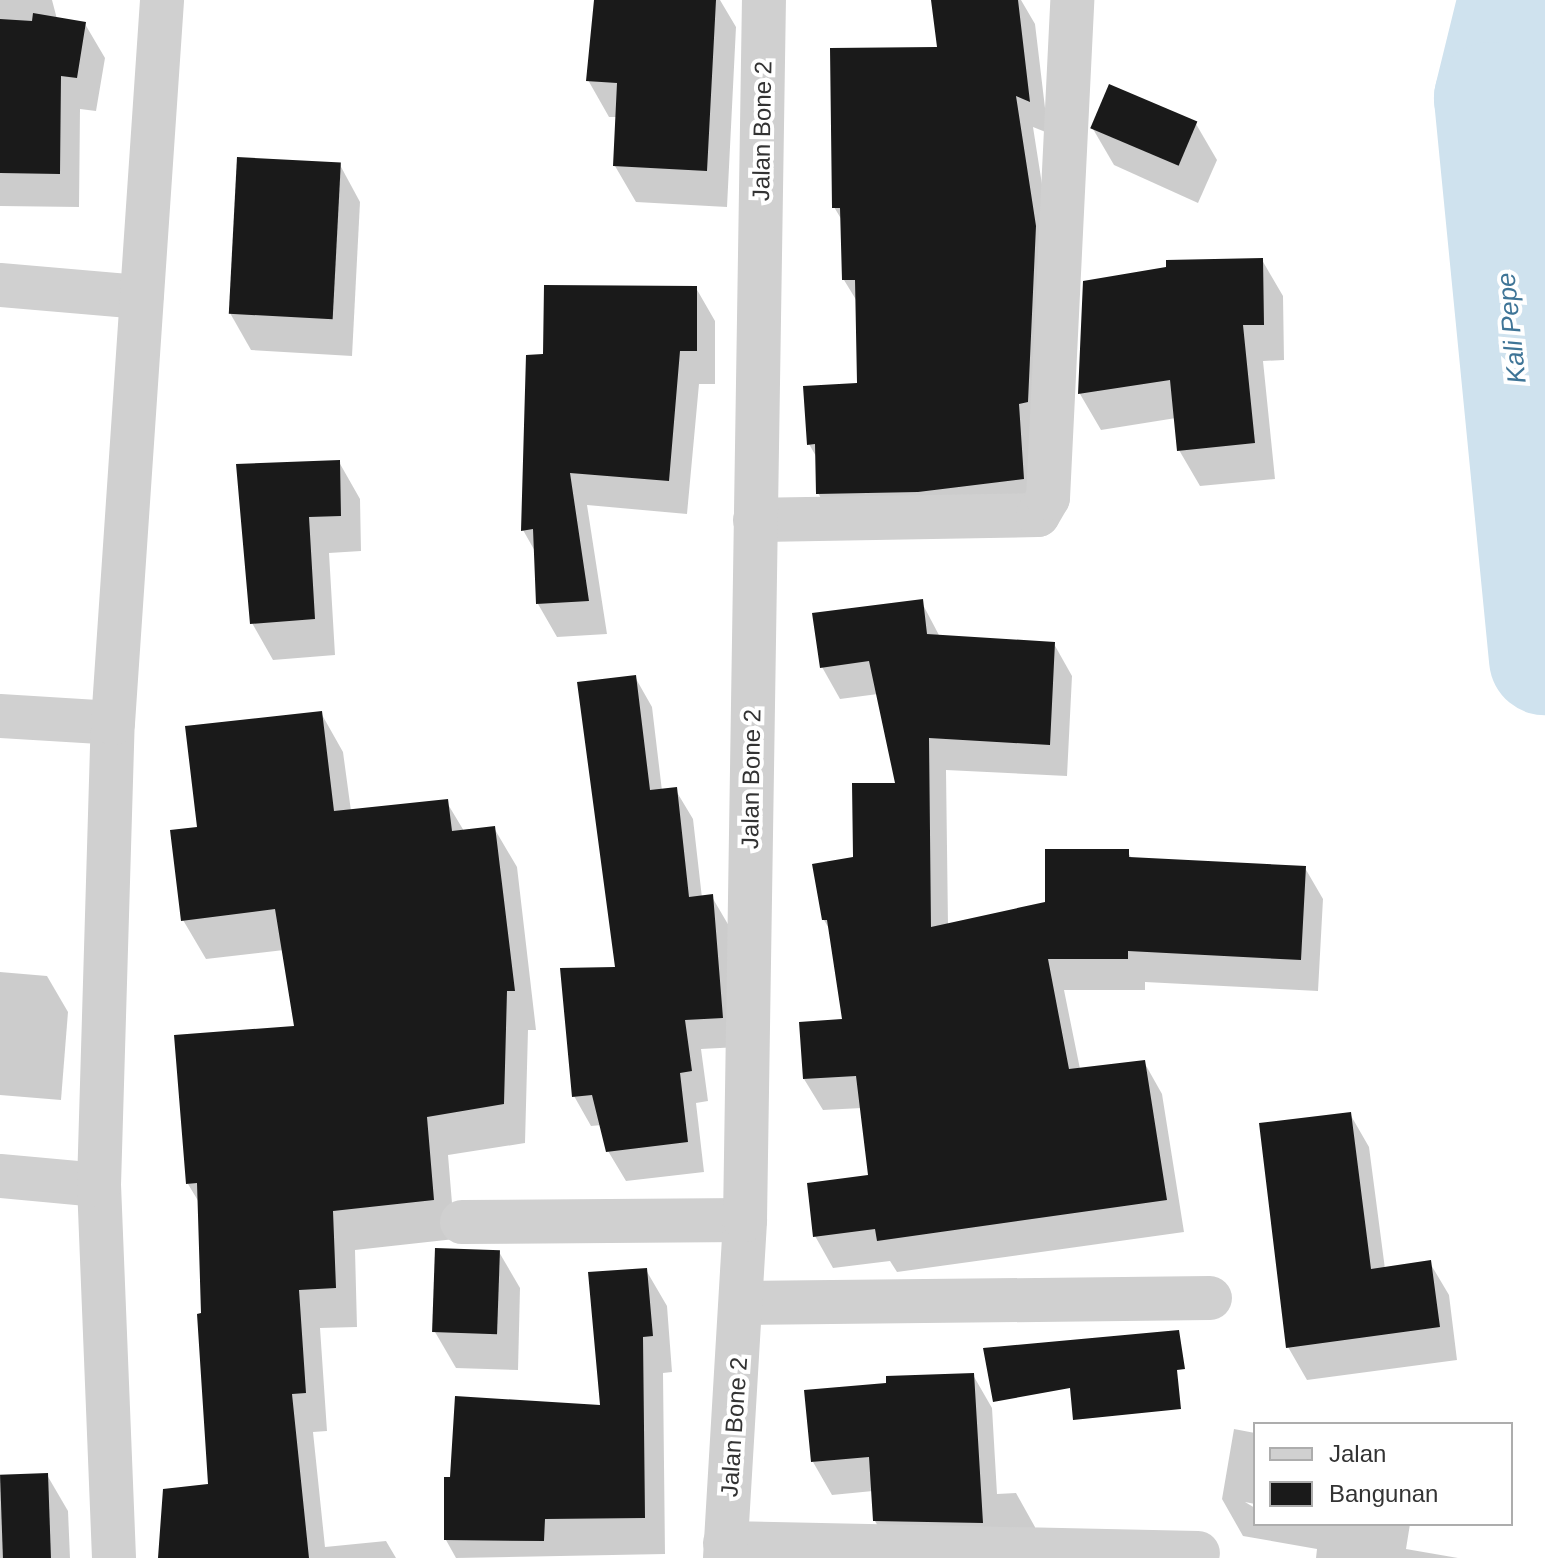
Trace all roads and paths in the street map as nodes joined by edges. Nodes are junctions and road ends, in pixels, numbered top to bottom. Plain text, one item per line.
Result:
1 (162, 0) edge
2 (764, 0) edge
3 (1072, 0) edge
4 (0, 285) edge
5 (141, 297) junction
6 (755, 520) junction
7 (0, 716) edge
8 (113, 723) junction
9 (0, 1176) edge
10 (99, 1185) junction
11 (745, 1220) junction
12 (462, 1222) dead end
13 (1210, 1298) dead end
14 (743, 1303) junction
15 (725, 1551) edge
16 (1198, 1553) dead end
17 (114, 1558) edge

1 - 5 street
2 - 6 street, Jalan Bone 2
3 - 6 street
4 - 5 street
5 - 8 street
6 - 11 street, Jalan Bone 2
7 - 8 street
8 - 10 street
9 - 10 street
10 - 17 street
11 - 12 street
11 - 14 street, Jalan Bone 2
13 - 14 street
14 - 15 street, Jalan Bone 2
15 - 16 street

